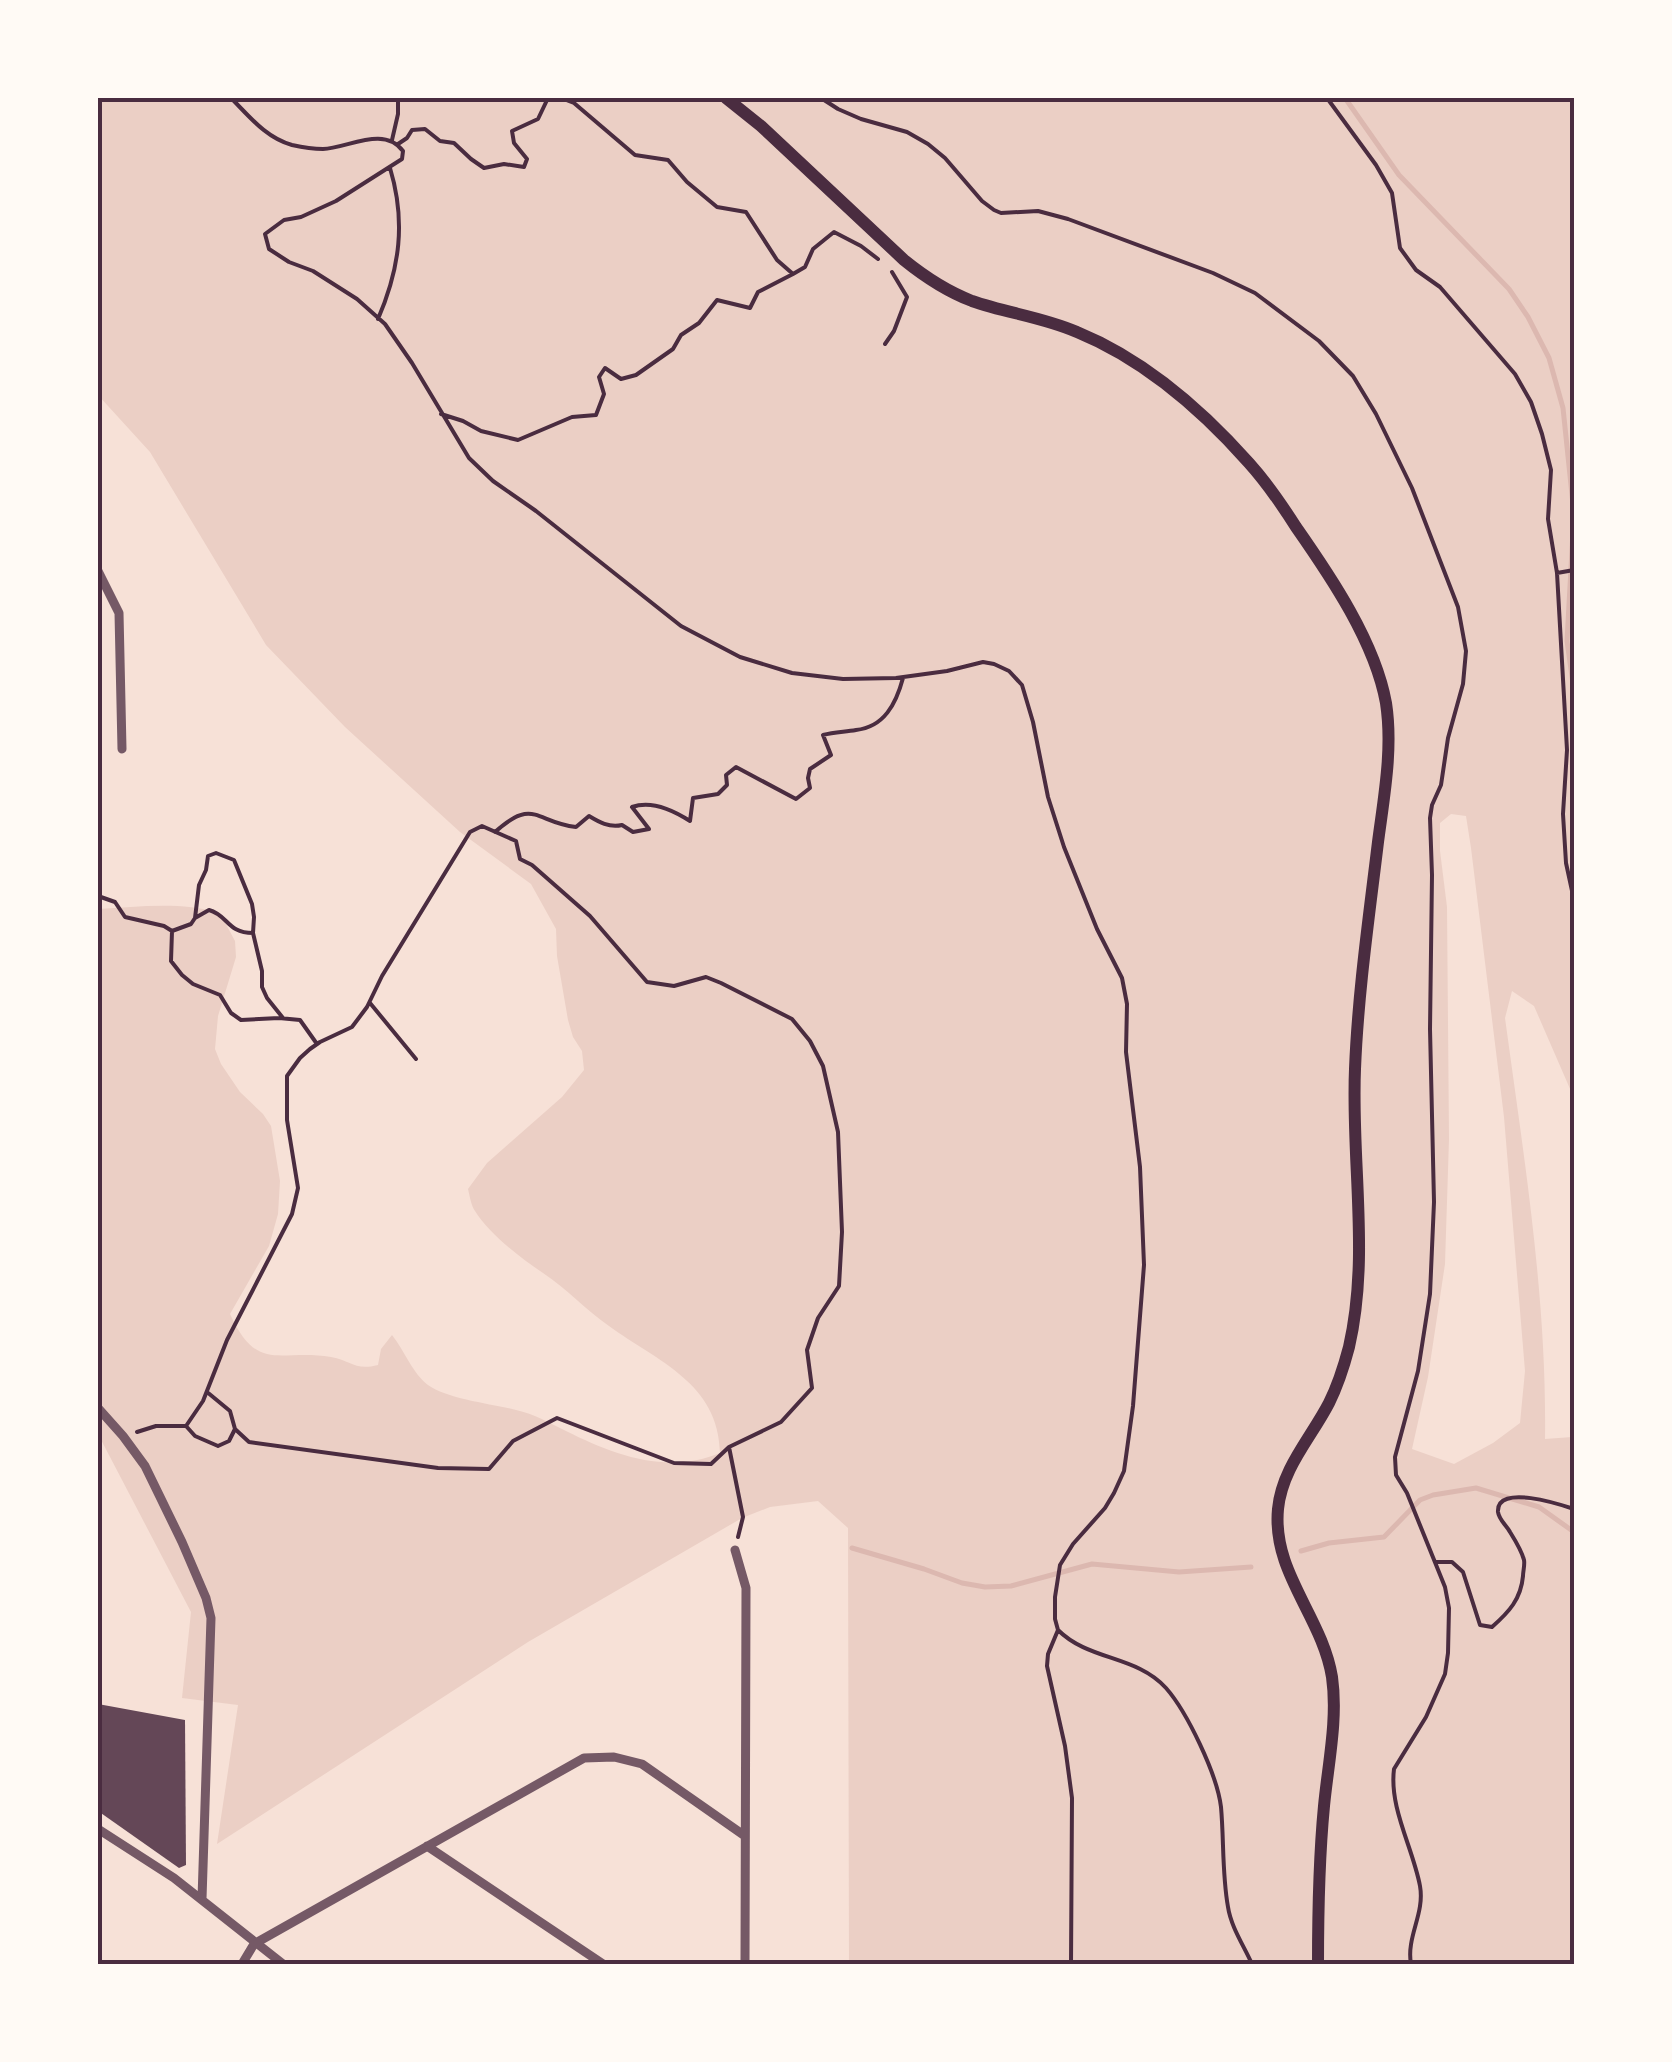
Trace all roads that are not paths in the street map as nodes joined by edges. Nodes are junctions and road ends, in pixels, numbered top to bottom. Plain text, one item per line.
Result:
1 (726, 98) edge
2 (98, 571) edge
3 (122, 750) dead end
4 (98, 1408) edge
5 (735, 1550) road end
6 (98, 1829) edge
7 (745, 1836) junction
8 (427, 1846) junction
9 (202, 1898) junction
10 (254, 1944) junction
11 (242, 1964) edge
12 (282, 1964) edge
13 (603, 1964) edge
14 (745, 1964) edge
15 (1318, 1964) edge

1 - 15 main road
2 - 3 street
4 - 9 street
5 - 7 street
6 - 9 street
7 - 8 street
7 - 14 street
8 - 10 street
8 - 13 street
9 - 10 street
10 - 11 street
10 - 12 street

